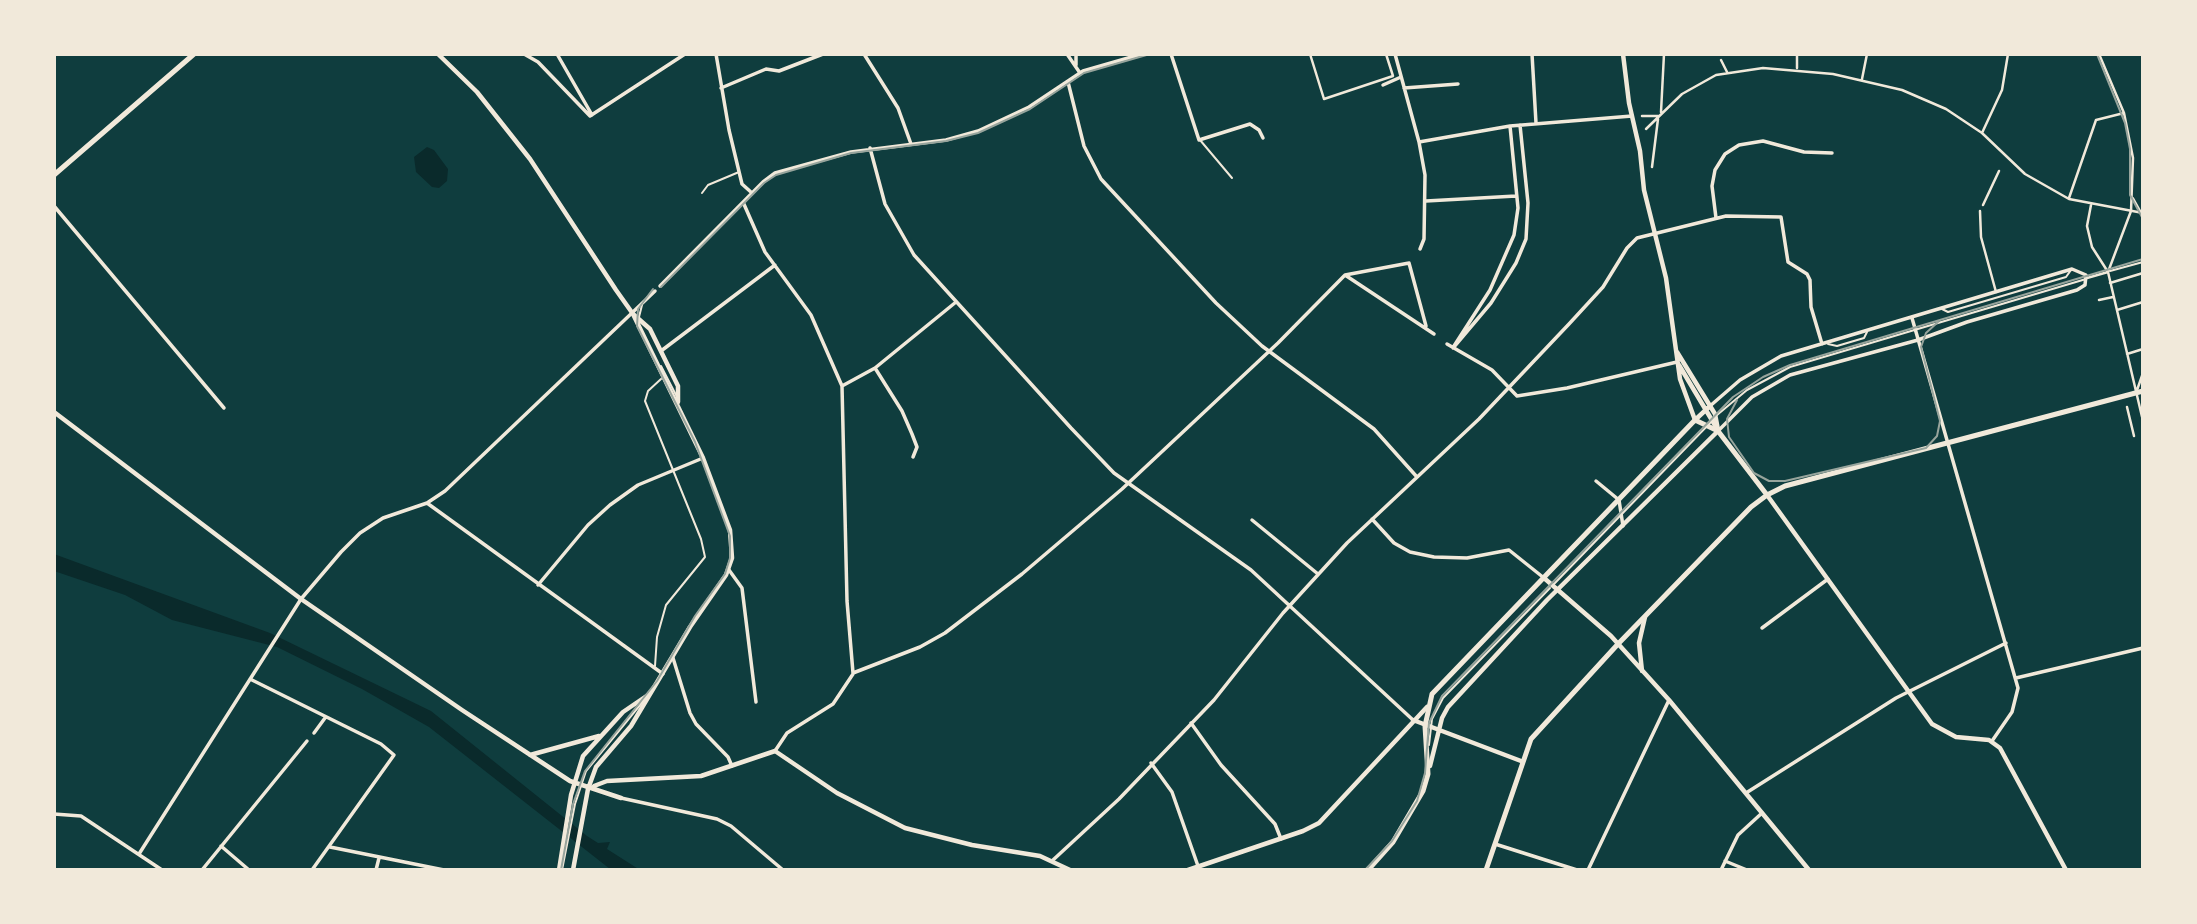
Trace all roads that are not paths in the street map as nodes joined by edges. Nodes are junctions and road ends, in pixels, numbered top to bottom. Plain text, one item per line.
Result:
1 (194, 54) edge
2 (438, 54) edge
3 (524, 54) edge
4 (556, 54) edge
5 (685, 54) edge
6 (716, 54) edge
7 (823, 54) edge
8 (1068, 54) edge
9 (1076, 54) edge
10 (1142, 54) edge
11 (1171, 54) edge
12 (1310, 54) edge
13 (1386, 54) edge
14 (1395, 54) edge
15 (1532, 54) edge
16 (1623, 54) edge
17 (1664, 54) edge
18 (1797, 54) edge
19 (1867, 54) edge
20 (2008, 54) edge
21 (2099, 54) edge
22 (866, 57) edge
23 (1721, 60) dead end
24 (1833, 66) dead end
25 (1076, 67) junction
26 (1797, 69) junction
27 (1727, 72) junction
28 (1080, 73) junction
29 (1833, 74) junction
30 (1401, 77) junction
31 (1862, 79) junction
32 (1068, 82) junction
33 (1873, 82) junction
34 (1458, 84) dead end
35 (1383, 85) dead end
36 (721, 88) junction
37 (1404, 88) junction
38 (1871, 89) dead end
39 (1682, 94) junction
40 (1921, 97) junction
41 (1685, 99) dead end
42 (1919, 104) dead end
43 (2124, 113) junction
44 (1660, 114) junction
45 (591, 115) junction
46 (1632, 116) junction
47 (1642, 116) dead end
48 (1536, 123) junction
49 (1520, 125) junction
50 (1510, 126) junction
51 (1646, 129) dead end
52 (1982, 133) junction
53 (1262, 138) dead end
54 (1199, 140) junction
55 (1419, 142) junction
56 (911, 144) junction
57 (870, 148) junction
58 (1832, 153) dead end
59 (2007, 160) junction
60 (2003, 165) dead end
61 (1651, 167) dead end
62 (740, 171) junction
63 (1999, 172) dead end
64 (54, 175) edge
65 (1232, 178) dead end
66 (2132, 183) junction
67 (702, 192) dead end
68 (2054, 192) junction
69 (752, 193) junction
70 (1516, 196) junction
71 (2052, 198) dead end
72 (2068, 199) junction
73 (1426, 201) junction
74 (743, 202) junction
75 (1983, 205) dead end
76 (2091, 205) junction
77 (54, 206) edge
78 (1980, 211) dead end
79 (2131, 211) junction
80 (2142, 214) edge
81 (1716, 218) junction
82 (1654, 232) junction
83 (1420, 249) dead end
84 (2143, 261) edge
85 (775, 265) junction
86 (2071, 270) junction
87 (2108, 272) junction
88 (2143, 273) edge
89 (1345, 275) junction
90 (2087, 278) junction
91 (2110, 283) junction
92 (660, 286) dead end
93 (655, 291) dead end
94 (1996, 292) junction
95 (2114, 297) junction
96 (2099, 300) dead end
97 (956, 302) junction
98 (2143, 302) edge
99 (643, 304) junction
100 (1942, 309) junction
101 (2117, 310) junction
102 (633, 314) junction
103 (1912, 318) junction
104 (639, 320) junction
105 (1427, 328) junction
106 (1915, 330) junction
107 (1434, 334) dead end
108 (1918, 340) junction
109 (1447, 344) dead end
110 (1822, 344) junction
111 (1453, 348) junction
112 (2143, 349) edge
113 (661, 351) junction
114 (1269, 351) junction
115 (1676, 352) junction
116 (2127, 354) junction
117 (1677, 362) junction
118 (875, 368) junction
119 (2143, 373) edge
120 (665, 377) junction
121 (842, 386) junction
122 (1510, 387) junction
123 (2139, 392) edge
124 (678, 402) junction
125 (2127, 407) dead end
126 (224, 408) dead end
127 (1708, 408) junction
128 (54, 412) edge
129 (1695, 420) junction
130 (1712, 421) junction
131 (2143, 421) edge
132 (1718, 431) junction
133 (2134, 436) dead end
134 (1948, 444) junction
135 (703, 457) junction
136 (913, 457) dead end
137 (673, 470) junction
138 (1417, 477) junction
139 (1597, 481) dead end
140 (1127, 483) junction
141 (1767, 495) junction
142 (1619, 500) junction
143 (427, 503) junction
144 (1622, 515) junction
145 (1373, 519) junction
146 (1252, 520) dead end
147 (1623, 528) junction
148 (729, 570) junction
149 (1318, 574) junction
150 (1544, 578) junction
151 (1828, 579) junction
152 (538, 585) junction
153 (1556, 587) junction
154 (301, 599) junction
155 (1289, 608) junction
156 (1645, 616) junction
157 (1762, 628) dead end
158 (2006, 643) junction
159 (1618, 644) junction
160 (2143, 648) edge
161 (673, 658) junction
162 (655, 667) junction
163 (1642, 671) junction
164 (853, 673) junction
165 (663, 674) junction
166 (2016, 678) junction
167 (250, 679) junction
168 (1908, 692) junction
169 (648, 695) junction
170 (1669, 700) junction
171 (756, 702) dead end
172 (1427, 707) junction
173 (325, 717) junction
174 (1413, 720) junction
175 (1191, 723) junction
176 (1427, 727) junction
177 (1438, 731) junction
178 (314, 733) dead end
179 (600, 736) junction
180 (307, 741) dead end
181 (1992, 741) junction
182 (775, 751) junction
183 (529, 755) junction
184 (1521, 761) junction
185 (1151, 763) junction
186 (732, 766) junction
187 (1428, 774) junction
188 (574, 783) junction
189 (601, 784) junction
190 (580, 785) junction
191 (591, 786) junction
192 (601, 791) junction
193 (1746, 793) junction
194 (621, 798) joint
195 (1762, 813) junction
196 (54, 814) edge
197 (569, 820) junction
198 (1281, 839) junction
199 (1494, 844) junction
200 (221, 846) junction
201 (330, 847) junction
202 (139, 854) junction
203 (379, 858) junction
204 (1053, 860) junction
205 (1725, 861) junction
206 (1198, 866) junction
207 (436, 869) edge
208 (162, 870) edge
209 (202, 870) edge
210 (248, 870) edge
211 (312, 870) edge
212 (376, 870) edge
213 (444, 870) edge
214 (561, 870) edge
215 (573, 870) edge
216 (783, 870) edge
217 (1070, 870) edge
218 (1188, 870) edge
219 (1368, 870) edge
220 (1486, 870) edge
221 (1577, 870) edge
222 (1588, 870) edge
223 (1721, 870) edge
224 (1747, 870) edge
225 (1809, 870) edge
226 (2066, 870) edge

1 - 64 main road
2 - 102 street
3 - 45 street
4 - 45 street
5 - 45 street
6 - 36 street
7 - 36 street
8 - 25 street
9 - 25 street
10 - 28 street
11 - 54 street
12 - 13 street
14 - 30 street
15 - 48 street
16 - 46 street
17 - 44 street
18 - 26 street
19 - 31 street
20 - 52 street
21 - 43 street
22 - 56 street
23 - 27 street
24 - 29 street
25 - 28 street
26 - 27 street
26 - 29 street
27 - 39 street
28 - 32 street
29 - 31 street
30 - 35 street
30 - 37 street
31 - 33 street
32 - 56 street
32 - 114 street
33 - 38 street
33 - 40 street
34 - 37 street
36 - 62 street
37 - 55 street
39 - 41 street
39 - 44 street
40 - 42 street
40 - 52 street
43 - 66 street
43 - 72 street
44 - 47 street
44 - 51 street
44 - 61 street
46 - 48 street
46 - 82 street
48 - 49 street
49 - 50 street
49 - 111 street
50 - 55 street
50 - 70 street
52 - 59 street
53 - 54 street
54 - 65 lane
55 - 73 street
56 - 57 street
57 - 69 street
57 - 97 street
58 - 81 street
59 - 60 street
59 - 68 street
62 - 67 lane
62 - 69 street
63 - 75 street
66 - 79 street
66 - 80 lane
68 - 71 street
68 - 72 street
69 - 74 street
70 - 73 street
70 - 111 street
72 - 76 street
73 - 83 street
74 - 85 street
74 - 92 street
76 - 79 street
76 - 87 street
77 - 126 street
78 - 94 street
79 - 80 street
79 - 87 street
81 - 82 street
81 - 110 street
82 - 115 street
82 - 122 street
84 - 87 lane
85 - 113 street
85 - 121 street
86 - 90 street
86 - 94 street
86 - 100 lane
87 - 90 street
87 - 91 street
88 - 91 street
89 - 105 street
89 - 105 street
89 - 114 street
90 - 106 lane
90 - 108 street
91 - 95 street
93 - 99 street
94 - 100 street
95 - 96 street
95 - 101 street
97 - 118 street
97 - 140 street
98 - 101 street
99 - 102 street
99 - 104 lane
100 - 103 street
101 - 116 street
102 - 104 street
102 - 120 street
102 - 143 street
103 - 106 street
103 - 110 street
104 - 113 street
104 - 124 lane
105 - 107 street
106 - 108 street
106 - 130 lane
108 - 132 street
108 - 134 street
109 - 111 street
110 - 127 street
111 - 122 street
112 - 116 street
113 - 124 street
114 - 138 street
114 - 140 street
115 - 117 street
115 - 127 street
116 - 123 street
117 - 122 street
117 - 127 street
117 - 129 street
118 - 121 street
118 - 136 street
119 - 123 street
120 - 124 street
120 - 137 lane
121 - 164 street
122 - 138 street
123 - 131 street
123 - 134 main road
124 - 135 street
125 - 133 street
127 - 129 street
127 - 130 street
128 - 154 street
129 - 130 main road
129 - 142 main road
130 - 132 main road
130 - 132 street
130 - 144 lane
132 - 141 main road
132 - 147 street
134 - 141 main road
134 - 158 street
135 - 137 street
135 - 148 street
137 - 152 street
137 - 162 lane
138 - 145 street
139 - 142 street
140 - 155 street
140 - 164 street
141 - 151 street
141 - 156 main road
142 - 144 street
142 - 150 main road
143 - 152 street
143 - 154 street
144 - 147 street
144 - 153 lane
145 - 149 street
145 - 150 street
146 - 149 street
147 - 153 street
148 - 161 street
148 - 171 street
149 - 155 street
150 - 153 street
150 - 172 main road
151 - 157 street
151 - 168 street
152 - 162 street
153 - 159 street
153 - 176 lane
153 - 177 street
154 - 167 street
154 - 183 street
155 - 174 street
155 - 175 street
156 - 159 main road
156 - 163 street
158 - 166 street
158 - 168 street
159 - 163 street
159 - 184 main road
160 - 166 street
161 - 165 street
161 - 186 street
162 - 165 street
163 - 170 street
164 - 182 street
165 - 169 street
166 - 181 street
167 - 173 street
167 - 202 street
168 - 181 street
168 - 193 street
169 - 179 street
169 - 190 lane
169 - 191 street
170 - 193 street
170 - 222 street
172 - 174 street
172 - 176 main road
173 - 178 street
173 - 201 street
174 - 176 street
174 - 198 street
175 - 185 street
175 - 198 street
176 - 177 street
176 - 187 main road
177 - 184 street
177 - 187 street
179 - 183 street
179 - 188 street
180 - 200 street
181 - 226 street
182 - 186 street
182 - 204 street
183 - 188 street
184 - 199 main road
185 - 204 street
185 - 206 street
186 - 189 street
187 - 219 main road
188 - 190 street
188 - 197 street
189 - 191 street
189 - 192 street
190 - 191 street
190 - 197 lane
191 - 192 street
191 - 215 street
192 - 194 street
193 - 195 street
194 - 216 street
195 - 205 street
195 - 225 street
196 - 202 street
197 - 214 street
198 - 206 street
199 - 220 main road
199 - 221 street
200 - 209 street
200 - 210 street
201 - 203 street
201 - 211 street
202 - 208 street
203 - 207 street
203 - 212 street
204 - 217 street
205 - 223 street
205 - 224 street
206 - 218 street
207 - 213 street

